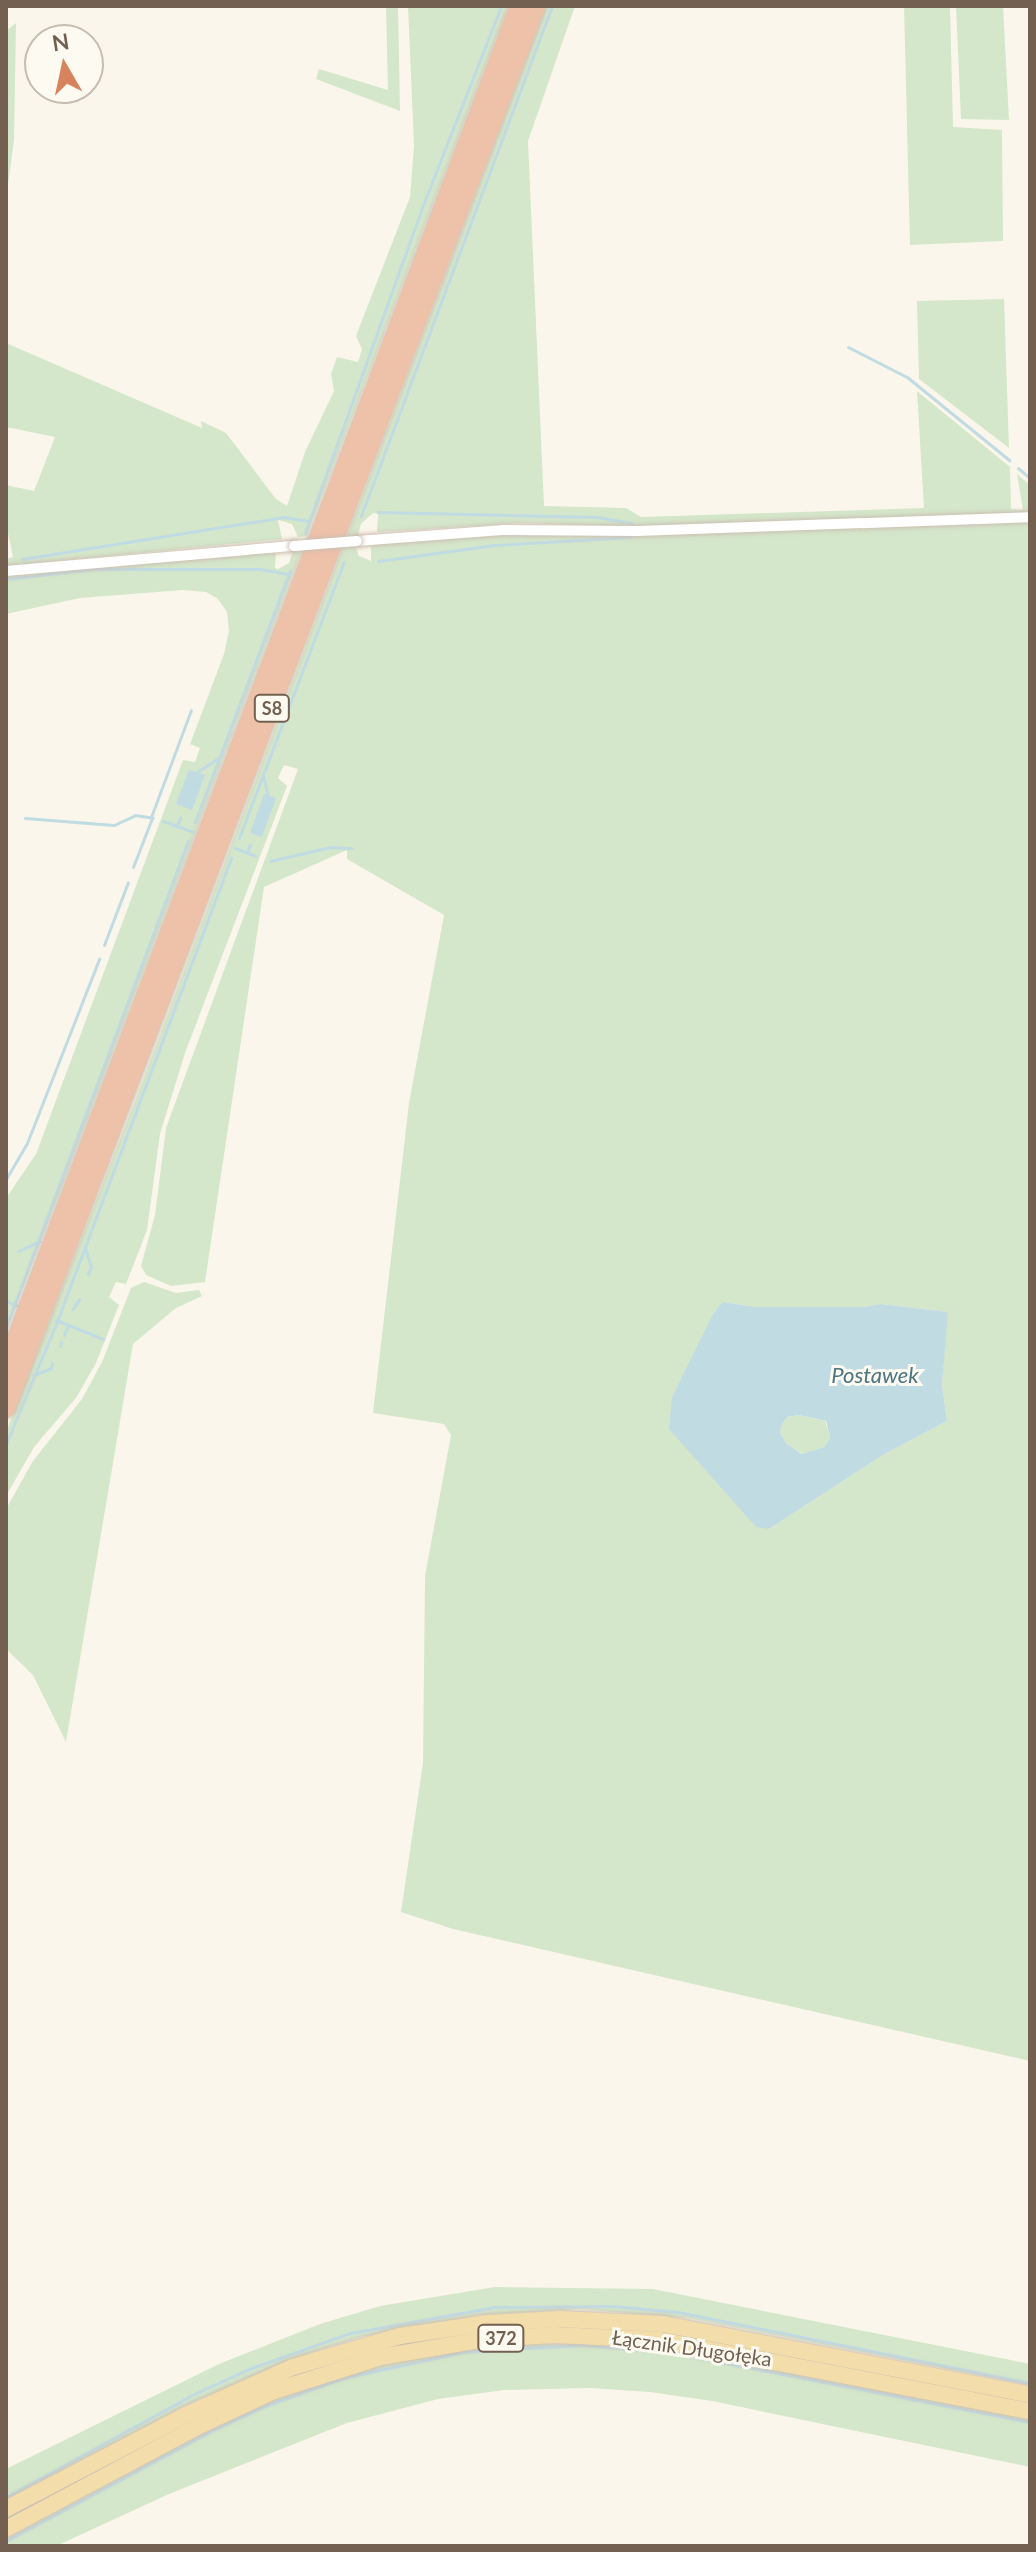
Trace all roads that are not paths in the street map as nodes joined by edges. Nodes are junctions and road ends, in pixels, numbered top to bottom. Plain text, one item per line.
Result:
1 (519, 6) edge
2 (536, 6) edge
3 (1030, 517) edge
4 (6, 571) edge
5 (6, 1366) edge
6 (6, 1408) edge
7 (1030, 2395) edge
8 (1030, 2411) edge
9 (6, 2509) edge
10 (6, 2529) edge

1 - 5 highway, S8
2 - 6 highway, S8
3 - 4 street, bridge
7 - 9 main road, Łącznik Długołęka / 372
8 - 10 main road, Łącznik Długołęka / 372

